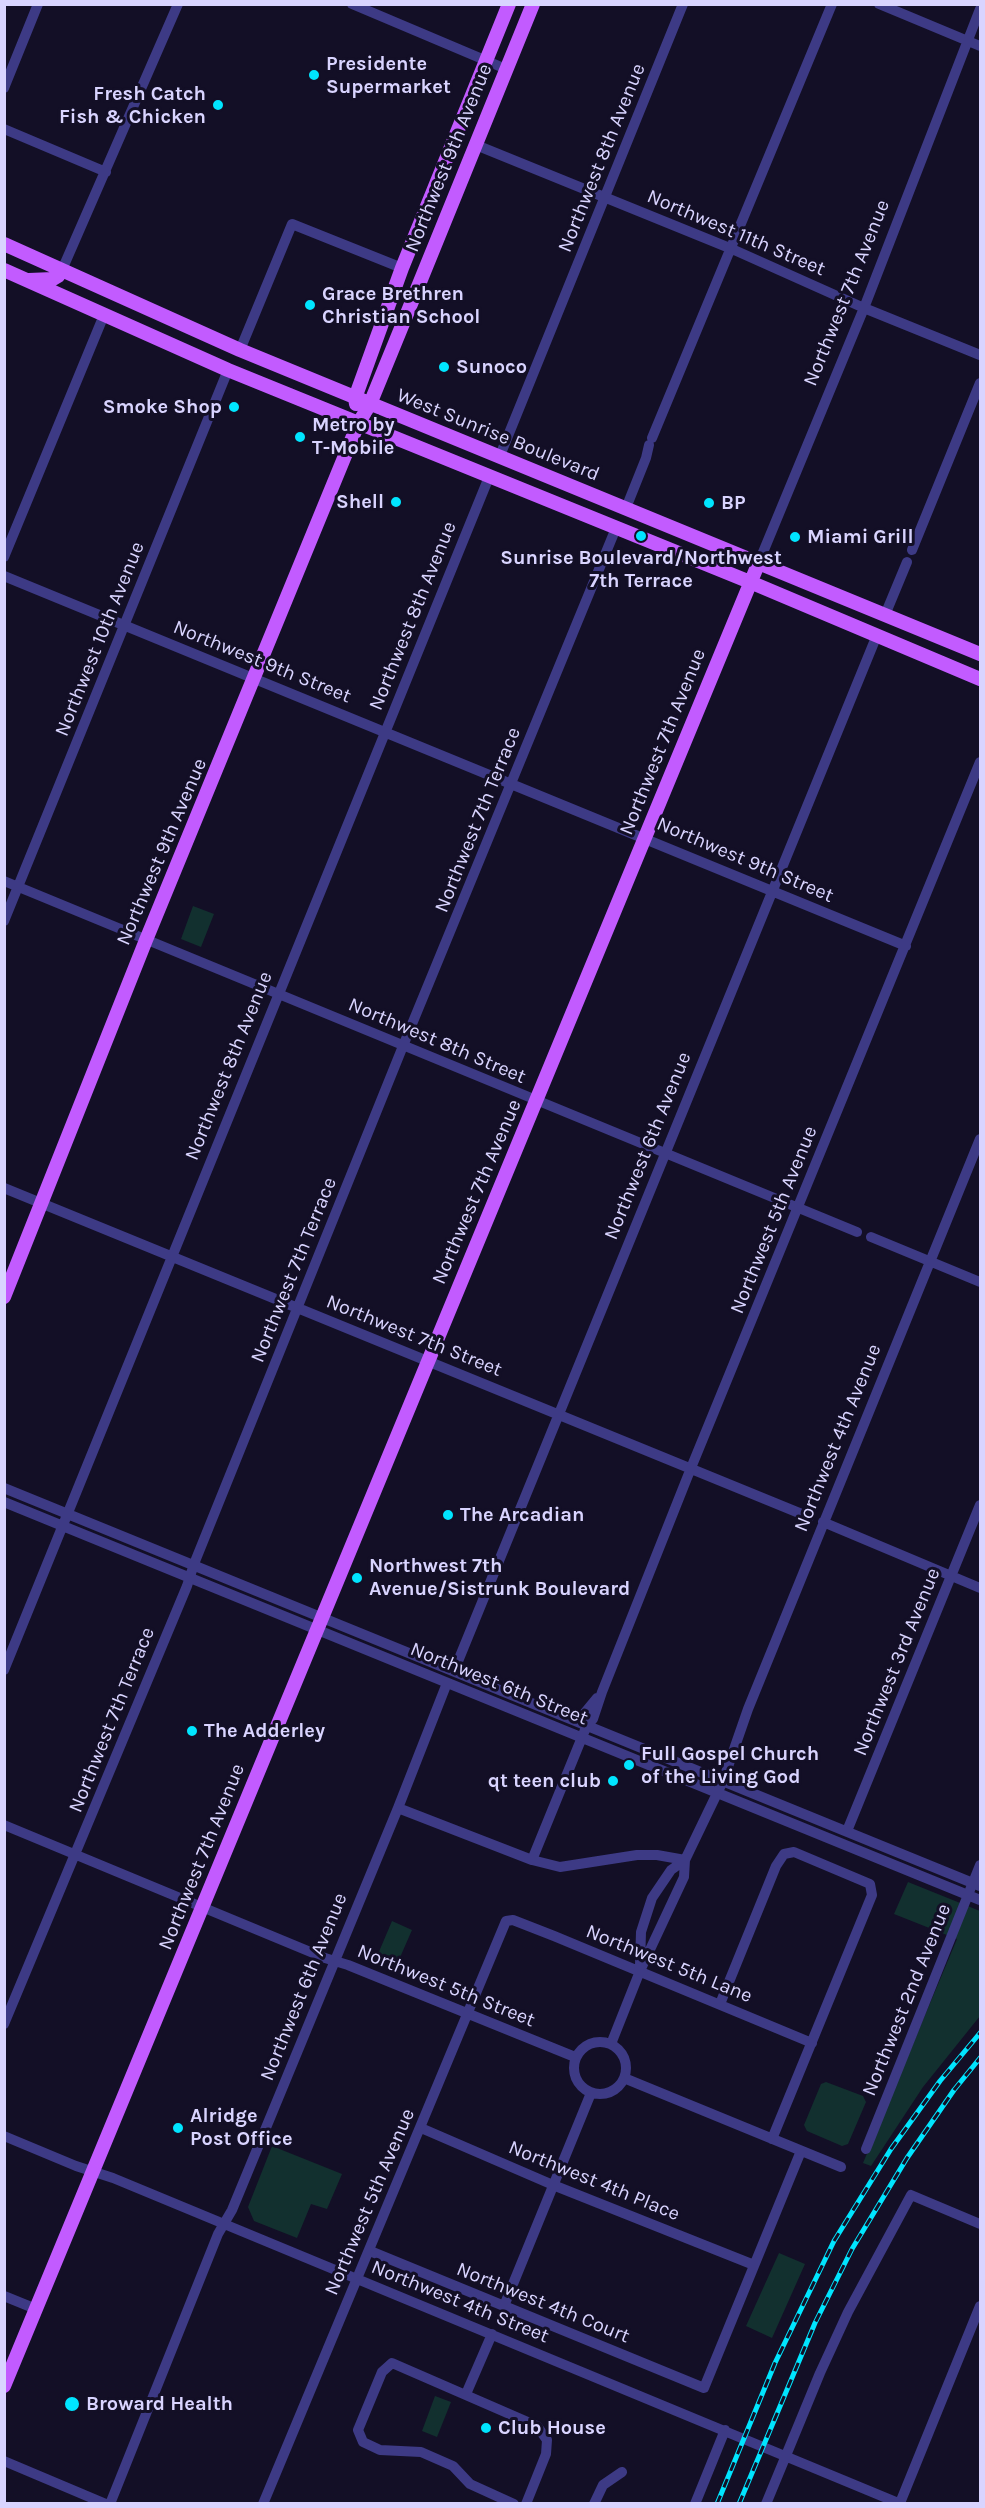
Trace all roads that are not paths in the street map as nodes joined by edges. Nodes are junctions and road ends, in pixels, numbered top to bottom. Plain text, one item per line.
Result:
1 (38, 4) edge
2 (178, 4) edge
3 (352, 4) edge
4 (509, 4) edge
5 (533, 4) edge
6 (683, 4) edge
7 (832, 4) edge
8 (879, 4) edge
9 (368, 8) edge
10 (981, 9) edge
11 (968, 41) junction
12 (981, 46) edge
13 (486, 60) junction
14 (506, 69) junction
15 (4, 88) edge
16 (4, 129) edge
17 (476, 145) junction
18 (106, 172) junction
19 (605, 197) junction
20 (4, 244) edge
21 (732, 249) junction
22 (402, 268) junction
23 (4, 270) edge
24 (62, 270) junction
25 (24, 279) junction
26 (864, 308) junction
27 (104, 315) junction
28 (240, 350) junction
29 (981, 355) edge
30 (228, 370) junction
31 (981, 383) edge
32 (355, 398) junction
33 (370, 404) junction
34 (358, 424) junction
35 (499, 458) junction
36 (489, 477) junction
37 (626, 508) junction
38 (616, 528) junction
39 (912, 550) dead end
40 (4, 557) edge
41 (759, 562) junction
42 (907, 562) dead end
43 (4, 576) edge
44 (750, 582) junction
45 (885, 615) junction
46 (124, 625) junction
47 (877, 635) junction
48 (981, 654) edge
49 (981, 678) edge
50 (255, 679) junction
51 (385, 732) junction
52 (981, 762) edge
53 (512, 784) junction
54 (645, 837) junction
55 (4, 881) edge
56 (19, 887) junction
57 (772, 890) junction
58 (4, 921) edge
59 (146, 940) junction
60 (906, 946) junction
61 (279, 994) junction
62 (404, 1046) junction
63 (536, 1101) junction
64 (981, 1139) edge
65 (664, 1154) junction
66 (4, 1188) edge
67 (43, 1204) junction
68 (799, 1208) junction
69 (857, 1232) dead end
70 (871, 1237) dead end
71 (172, 1255) junction
72 (930, 1261) junction
73 (981, 1282) edge
74 (4, 1297) edge
75 (298, 1308) junction
76 (428, 1361) junction
77 (558, 1413) junction
78 (691, 1468) junction
79 (4, 1488) edge
80 (4, 1502) edge
81 (981, 1505) edge
82 (67, 1512) junction
83 (810, 1517) dead end
84 (823, 1522) junction
85 (62, 1525) junction
86 (194, 1564) junction
87 (952, 1576) junction
88 (190, 1578) junction
89 (981, 1588) edge
90 (320, 1623) junction
91 (4, 1670) edge
92 (454, 1671) junction
93 (447, 1683) junction
94 (587, 1725) junction
95 (582, 1738) junction
96 (731, 1752) junction
97 (709, 1776) junction
98 (723, 1781) junction
99 (718, 1792) junction
100 (398, 1808) junction
101 (4, 1825) edge
102 (847, 1831) junction
103 (76, 1854) junction
104 (532, 1860) junction
105 (685, 1860) junction
106 (981, 1865) edge
107 (977, 1884) edge
108 (968, 1895) junction
109 (981, 1900) edge
110 (202, 1908) junction
111 (513, 1920) joint
112 (333, 1961) junction
113 (640, 1971) junction
114 (720, 2004) junction
115 (469, 2014) junction
116 (4, 2024) edge
117 (611, 2043) junction
118 (812, 2043) junction
119 (575, 2057) junction
120 (624, 2078) junction
121 (591, 2093) junction
122 (421, 2128) junction
123 (4, 2136) edge
124 (772, 2139) junction
125 (866, 2149) dead end
126 (801, 2151) junction
127 (841, 2167) dead end
128 (94, 2172) junction
129 (553, 2185) junction
130 (223, 2224) junction
131 (981, 2224) edge
132 (369, 2251) junction
133 (754, 2265) junction
134 (357, 2280) junction
135 (4, 2296) edge
136 (504, 2306) junction
137 (981, 2306) edge
138 (36, 2309) junction
139 (492, 2334) junction
140 (4, 2386) edge
141 (466, 2394) junction
142 (725, 2430) junction
143 (786, 2455) junction
144 (4, 2461) edge
145 (622, 2472) dead end
146 (901, 2503) edge
147 (108, 2504) edge
148 (263, 2504) edge
149 (514, 2504) edge
150 (526, 2504) edge
151 (594, 2504) edge
152 (695, 2504) edge
153 (766, 2504) edge

1 - 15 street
2 - 18 street
3 - 9 street
4 - 13 main road, Northwest 9th Avenue
5 - 14 main road, Northwest 9th Avenue
6 - 19 street, Northwest 8th Avenue
7 - 21 street
8 - 11 street
9 - 13 street
10 - 11 street, Northwest 7th Avenue
11 - 12 street
11 - 26 street, Northwest 7th Avenue
13 - 14 street
13 - 22 main road, Northwest 9th Avenue
14 - 17 main road, Northwest 9th Avenue
16 - 18 street
17 - 19 street, Northwest 11th Street
17 - 33 main road, Northwest 9th Avenue
18 - 24 street
19 - 21 street, Northwest 11th Street
19 - 35 street, Northwest 8th Avenue
20 - 24 main road, West Sunrise Boulevard
21 - 26 street, Northwest 11th Street
21 - 37 street
22 - 28 street
22 - 32 main road, Northwest 9th Avenue
23 - 25 main road
24 - 25 main road
24 - 28 main road, West Sunrise Boulevard
25 - 27 main road
26 - 29 street, Northwest 11th Street
26 - 41 street, Northwest 7th Avenue
27 - 30 main road
27 - 40 street
28 - 32 main road, West Sunrise Boulevard
30 - 34 main road
30 - 46 street, Northwest 10th Avenue
31 - 39 street
32 - 33 main road, West Sunrise Boulevard
32 - 34 main road, Northwest 9th Avenue
33 - 34 main road, Northwest 9th Avenue
33 - 35 main road, West Sunrise Boulevard
34 - 36 main road
34 - 50 main road, Northwest 9th Avenue
35 - 37 main road, West Sunrise Boulevard
36 - 38 main road
36 - 51 street, Northwest 8th Avenue
37 - 41 main road, West Sunrise Boulevard
38 - 44 main road
38 - 53 street, Northwest 7th Terrace
41 - 44 main road, Northwest 7th Avenue
41 - 45 main road, West Sunrise Boulevard
42 - 45 street
43 - 46 street, Northwest 9th Street
44 - 47 main road
44 - 54 main road, Northwest 7th Avenue
45 - 48 main road, West Sunrise Boulevard
46 - 50 street, Northwest 9th Street
46 - 56 street, Northwest 10th Avenue
47 - 49 main road
47 - 57 street, Northwest 6th Avenue
50 - 51 street, Northwest 9th Street
50 - 59 main road, Northwest 9th Avenue
51 - 53 street, Northwest 9th Street
51 - 61 street, Northwest 8th Avenue
52 - 60 street, Northwest 5th Avenue
53 - 54 street, Northwest 9th Street
53 - 62 street, Northwest 7th Terrace
54 - 57 street, Northwest 9th Street
54 - 63 main road, Northwest 7th Avenue
55 - 56 street, Northwest 8th Street
56 - 58 street, Northwest 10th Avenue
56 - 59 street, Northwest 8th Street
57 - 60 street, Northwest 9th Street
57 - 65 street, Northwest 6th Avenue
59 - 61 street, Northwest 8th Street
59 - 67 main road, Northwest 9th Avenue
60 - 68 street, Northwest 5th Avenue
61 - 62 street, Northwest 8th Street
61 - 71 street, Northwest 8th Avenue
62 - 63 street, Northwest 8th Street
62 - 75 street, Northwest 7th Terrace
63 - 65 street, Northwest 8th Street
63 - 76 main road, Northwest 7th Avenue
64 - 72 street, Northwest 4th Avenue
65 - 68 street, Northwest 8th Street
65 - 77 street, Northwest 6th Avenue
66 - 67 street, Northwest 7th Street
67 - 71 street, Northwest 7th Street
67 - 74 main road, Northwest 9th Avenue
68 - 69 street, Northwest 8th Street
68 - 78 street, Northwest 5th Avenue
70 - 72 street
71 - 75 street, Northwest 7th Street
71 - 82 street, Northwest 8th Avenue
72 - 73 street
72 - 84 street, Northwest 4th Avenue
75 - 76 street, Northwest 7th Street
75 - 86 street, Northwest 7th Terrace
76 - 77 street, Northwest 7th Street
76 - 90 main road, Northwest 7th Avenue
77 - 78 street, Northwest 7th Street
77 - 92 street, Northwest 6th Avenue
78 - 83 street, Northwest 7th Street
78 - 94 street, Northwest 5th Avenue
79 - 82 street, Northwest 6th Street
80 - 85 street, Northwest 6th Street
81 - 87 street, Northwest 3rd Avenue
82 - 85 street, Northwest 8th Avenue
82 - 86 street, Northwest 6th Street
84 - 87 street
84 - 96 street, Northwest 4th Avenue
85 - 88 street, Northwest 6th Street
85 - 91 street, Northwest 8th Avenue
86 - 88 street, Northwest 7th Terrace
86 - 90 street, Northwest 6th Street
87 - 89 street
87 - 102 street, Northwest 3rd Avenue
88 - 90 street, Northwest 6th Street
88 - 103 street, Northwest 7th Terrace
90 - 92 street, Northwest 6th Street
90 - 93 street, Northwest 6th Street
90 - 110 main road, Northwest 7th Avenue
92 - 94 street, Northwest 6th Street
93 - 95 street, Northwest 6th Street
93 - 100 street, Northwest 6th Avenue
94 - 95 street, Northwest 5th Avenue
94 - 97 street, Northwest 6th Street
95 - 99 street, Northwest 6th Street
95 - 104 street, Northwest 5th Avenue
96 - 97 street, Northwest 4th Avenue
96 - 98 street, Northwest 4th Avenue
97 - 98 street, Northwest 6th Street
98 - 99 street, Northwest 4th Avenue
98 - 102 street, Northwest 6th Street
99 - 105 street, Northwest 4th Avenue
99 - 108 street, Northwest 6th Street
100 - 104 street
100 - 112 street, Northwest 6th Avenue
101 - 103 street, Northwest 5th Street
102 - 107 street, Northwest 6th Street
103 - 110 street, Northwest 5th Street
103 - 116 street, Northwest 7th Terrace
104 - 105 street
105 - 113 street, Northwest 4th Avenue
105 - 113 street, Northwest 4th Avenue
106 - 107 street, Northwest 2nd Avenue
107 - 108 street, Northwest 2nd Avenue
108 - 109 street, Northwest 6th Street
108 - 125 street, Northwest 2nd Avenue
110 - 112 street, Northwest 5th Street
110 - 128 main road, Northwest 7th Avenue
111 - 113 street, Northwest 5th Lane
111 - 115 street, Northwest 5th Avenue
112 - 115 street, Northwest 5th Street
112 - 130 street, Northwest 6th Avenue
113 - 114 street, Northwest 5th Lane
113 - 117 street, Northwest 4th Avenue
114 - 118 street, Northwest 5th Lane
114 - 118 street
115 - 119 street, Northwest 5th Street
115 - 122 street, Northwest 5th Avenue
117 - 119 street
117 - 120 street
118 - 124 street
119 - 121 street
120 - 121 street
120 - 124 street
121 - 129 street
122 - 129 street, Northwest 4th Place
122 - 132 street, Northwest 5th Avenue
123 - 128 street, Northwest 4th Street
124 - 126 street
126 - 127 street
126 - 133 street
128 - 130 street, Northwest 4th Street
128 - 138 main road, Northwest 7th Avenue
129 - 133 street, Northwest 4th Place
129 - 136 street
130 - 134 street, Northwest 4th Street
130 - 147 street, Northwest 6th Avenue
131 - 143 street
132 - 134 street, Northwest 5th Avenue
132 - 136 street, Northwest 4th Court
133 - 136 street, Northwest 4th Court
134 - 139 street, Northwest 4th Street
134 - 148 street, Northwest 5th Avenue
135 - 138 street
137 - 146 street
138 - 140 main road, Northwest 7th Avenue
139 - 141 street
139 - 142 street, Northwest 4th Street
141 - 149 street
141 - 150 street
142 - 143 street, Northwest 4th Street
142 - 152 street
143 - 146 street, Northwest 4th Street
143 - 153 street
144 - 147 street
145 - 151 street

